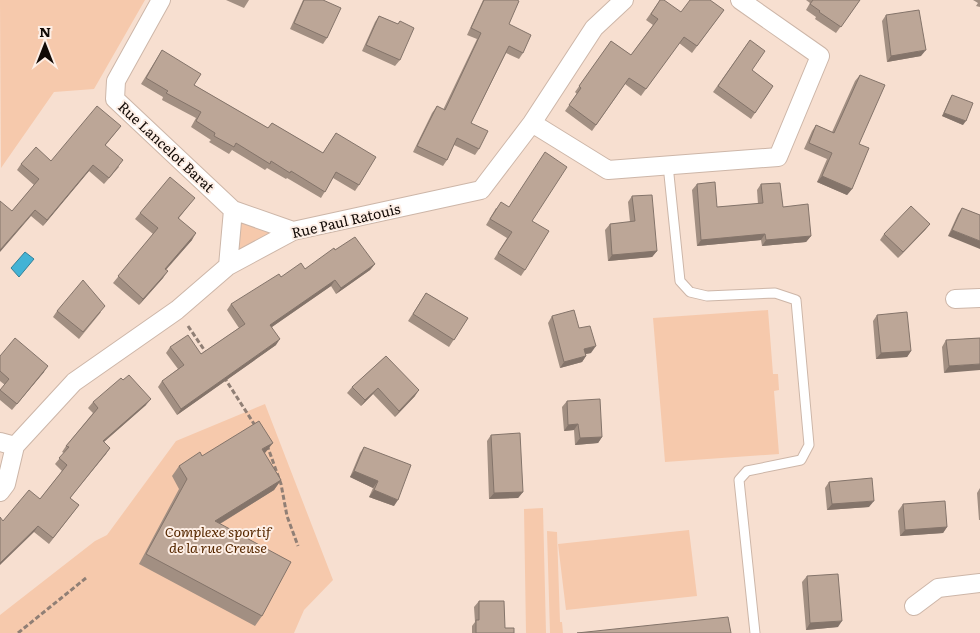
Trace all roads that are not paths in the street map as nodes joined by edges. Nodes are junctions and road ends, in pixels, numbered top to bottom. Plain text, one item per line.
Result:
1 (161, 0) edge
2 (624, 0) edge
3 (740, 0) edge
4 (532, 123) junction
5 (668, 165) junction
6 (233, 210) junction
7 (293, 230) junction
8 (228, 266) junction
9 (980, 298) edge
10 (955, 299) dead end
11 (8, 444) edge
12 (0, 492) edge
13 (980, 583) edge
14 (914, 606) dead end
15 (756, 633) edge

1 - 6 street, Rue Lancelot Barat
2 - 4 street, Rue Paul Ratouis
3 - 5 street
4 - 5 street
4 - 7 street, Rue Paul Ratouis
5 - 15 lane
6 - 7 street, Rue Lancelot Barat
6 - 8 street
7 - 8 street, Rue Paul Ratouis
8 - 11 street, Rue Paul Ratouis
9 - 10 street
11 - 12 street, Rue Paul Ratouis
13 - 14 street

